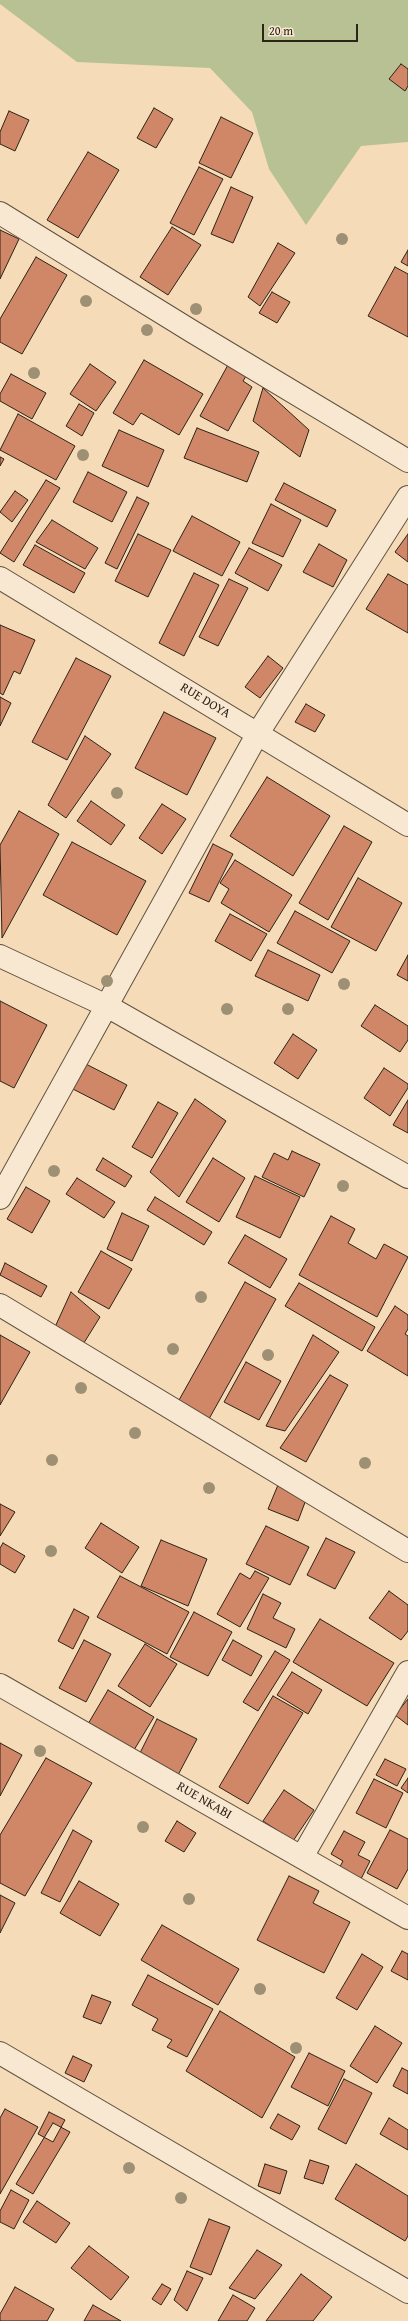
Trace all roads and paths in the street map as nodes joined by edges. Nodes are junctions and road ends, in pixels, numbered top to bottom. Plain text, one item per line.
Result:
1 (0, 212) edge
2 (408, 461) edge
3 (408, 497) edge
4 (0, 578) edge
5 (258, 733) junction
6 (408, 825) edge
7 (0, 956) edge
8 (107, 1006) junction
9 (408, 1177) edge
10 (0, 1198) edge
11 (0, 1305) edge
12 (408, 1551) edge
13 (408, 1672) edge
14 (0, 1685) edge
15 (302, 1857) junction
16 (408, 1918) edge
17 (0, 2053) edge
18 (408, 2292) edge

1 - 2 street
3 - 5 street
4 - 5 street, RUE DOYA
5 - 6 street, RUE DOYA
5 - 8 street
7 - 8 street
8 - 9 street
8 - 10 street
11 - 12 street
13 - 15 street
14 - 15 street, RUE NKABI
15 - 16 street, RUE NKABI
17 - 18 street

